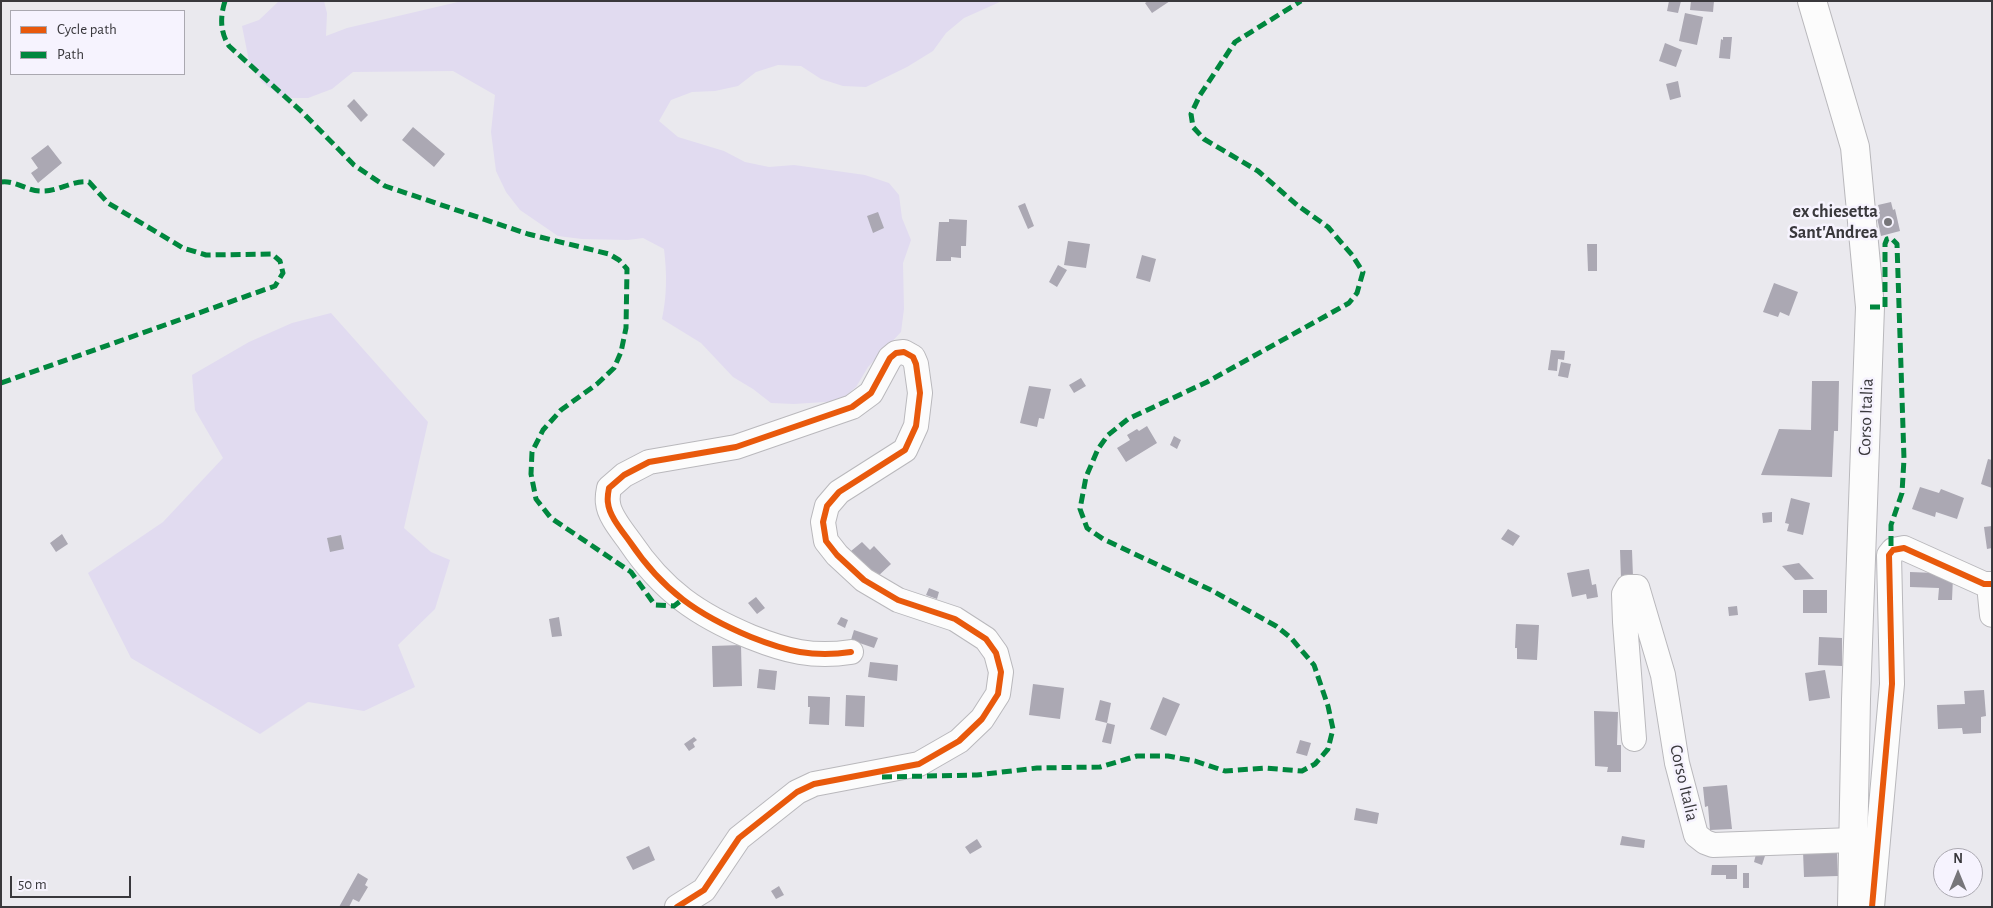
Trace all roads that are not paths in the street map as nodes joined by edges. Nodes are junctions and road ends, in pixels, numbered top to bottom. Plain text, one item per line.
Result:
1 (1812, 1) edge
2 (1992, 584) edge
3 (1992, 593) edge
4 (1992, 615) edge
5 (851, 652) dead end
6 (1634, 739) dead end
7 (1854, 840) junction
8 (677, 907) edge
9 (1852, 907) edge
10 (1872, 907) edge

1 - 7 main road, Corso Italia
2 - 10 street
3 - 4 street
5 - 8 street
6 - 7 street, Corso Italia
7 - 9 main road, Corso Italia

